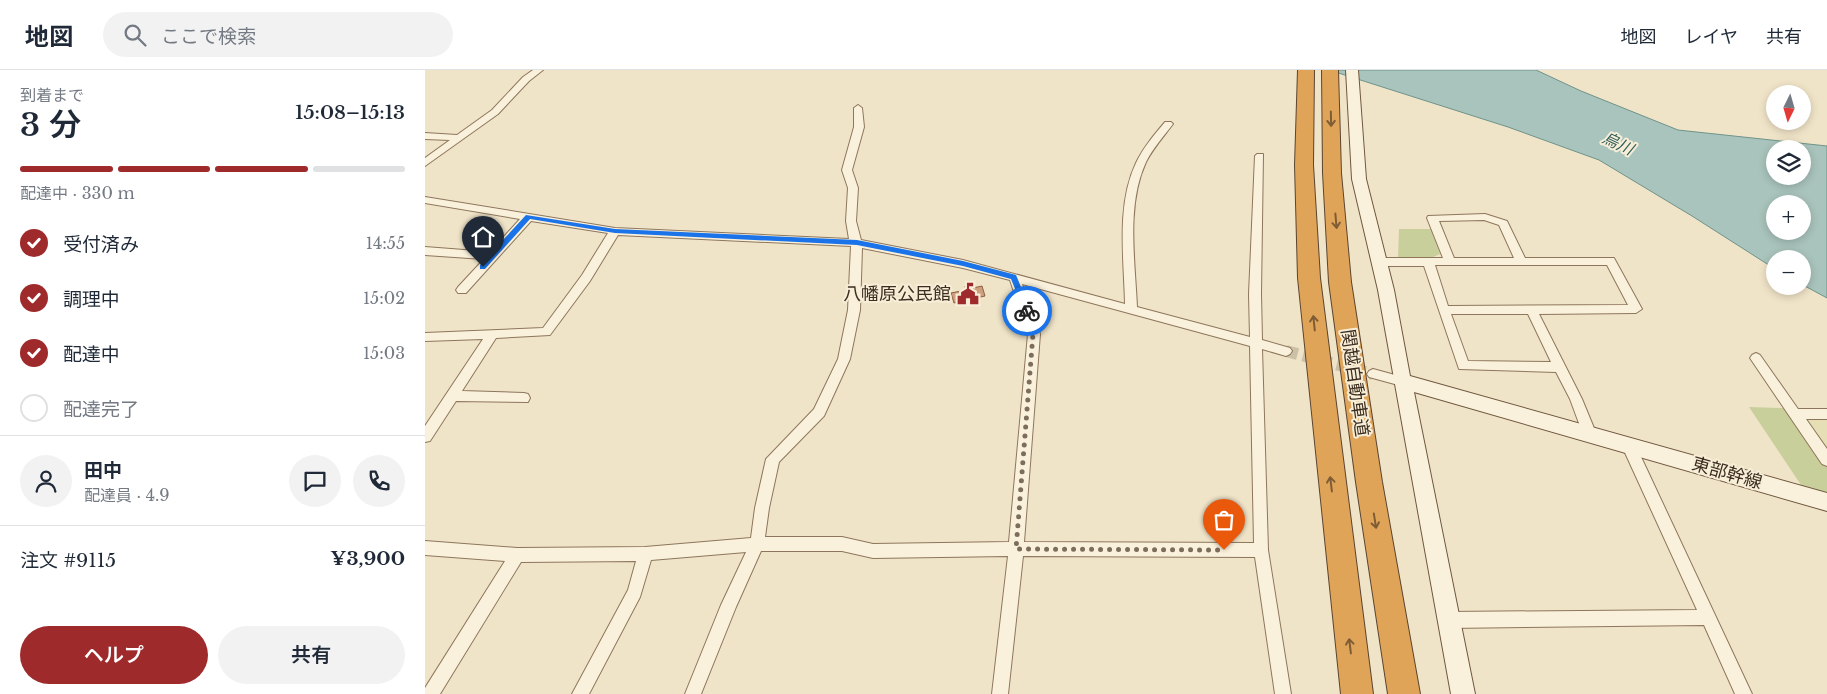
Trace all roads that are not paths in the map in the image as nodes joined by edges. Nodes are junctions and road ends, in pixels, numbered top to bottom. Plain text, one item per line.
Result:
1 (539, 70) edge
2 (1306, 70) edge
3 (1330, 70) edge
4 (1352, 70) edge
5 (858, 108) dead end
6 (1168, 124) dead end
7 (425, 136) edge
8 (457, 138) junction
9 (1260, 156) dead end
10 (425, 162) edge
11 (1359, 179) joint
12 (425, 200) edge
13 (528, 217) junction
14 (615, 231) junction
15 (857, 243) junction
16 (425, 251) edge
17 (493, 256) junction
18 (1521, 261) junction
19 (1380, 262) junction
20 (1428, 262) junction
21 (1450, 262) junction
22 (1013, 277) junction
23 (463, 290) dead end
24 (1131, 309) junction
25 (1531, 309) junction
26 (1444, 310) junction
27 (493, 334) junction
28 (425, 337) edge
29 (1257, 342) junction
30 (1286, 351) tunnel mouth
31 (1756, 358) dead end
32 (1560, 367) junction
33 (1373, 374) tunnel mouth
34 (1402, 381) junction
35 (452, 396) junction
36 (524, 398) dead end
37 (1794, 414) junction
38 (1827, 414) edge
39 (1589, 433) junction
40 (425, 437) edge
41 (1628, 444) junction
42 (1827, 460) edge
43 (1827, 502) edge
44 (757, 544) junction
45 (425, 548) edge
46 (1016, 549) junction
47 (1261, 550) junction
48 (645, 554) junction
49 (517, 555) junction
50 (1709, 617) junction
51 (1448, 620) junction
52 (431, 694) edge
53 (579, 694) edge
54 (693, 694) edge
55 (1000, 694) edge
56 (1283, 694) edge
57 (1357, 694) edge
58 (1404, 694) edge
59 (1463, 694) edge
60 (1744, 694) edge

1 - 8 street
57 -> 2 highway, 関越自動車道
3 -> 58 highway, 関越自動車道
4 - 11 street
5 - 15 street
6 - 24 street
7 - 8 street
8 - 10 street
9 - 29 street
11 - 19 street
12 - 13 street
13 - 14 street
13 - 17 street
14 - 15 street
14 - 27 street
15 - 22 street
15 - 44 street
16 - 17 street
17 - 23 street
18 - 21 street
18 - 21 street
18 - 25 street
19 - 20 street
19 - 34 street
20 - 21 street
20 - 26 street
22 - 24 street
22 - 46 street
24 - 29 street
25 - 26 street
25 - 32 street
26 - 32 street
27 - 28 street
27 - 35 street
29 - 30 street
29 - 47 street
31 - 37 street
32 - 39 street
33 - 34 street
34 - 39 street, 東部幹線
34 - 51 street
35 - 36 street
35 - 40 street
37 - 38 street
37 - 42 street
39 - 41 street, 東部幹線
41 - 43 street, 東部幹線
41 - 50 street
44 - 46 street
44 - 48 street
44 - 54 street
45 - 49 street
46 - 47 street
46 - 55 street
47 - 56 street
48 - 49 street
48 - 53 street
49 - 52 street
50 - 51 street
50 - 60 street
51 - 59 street

